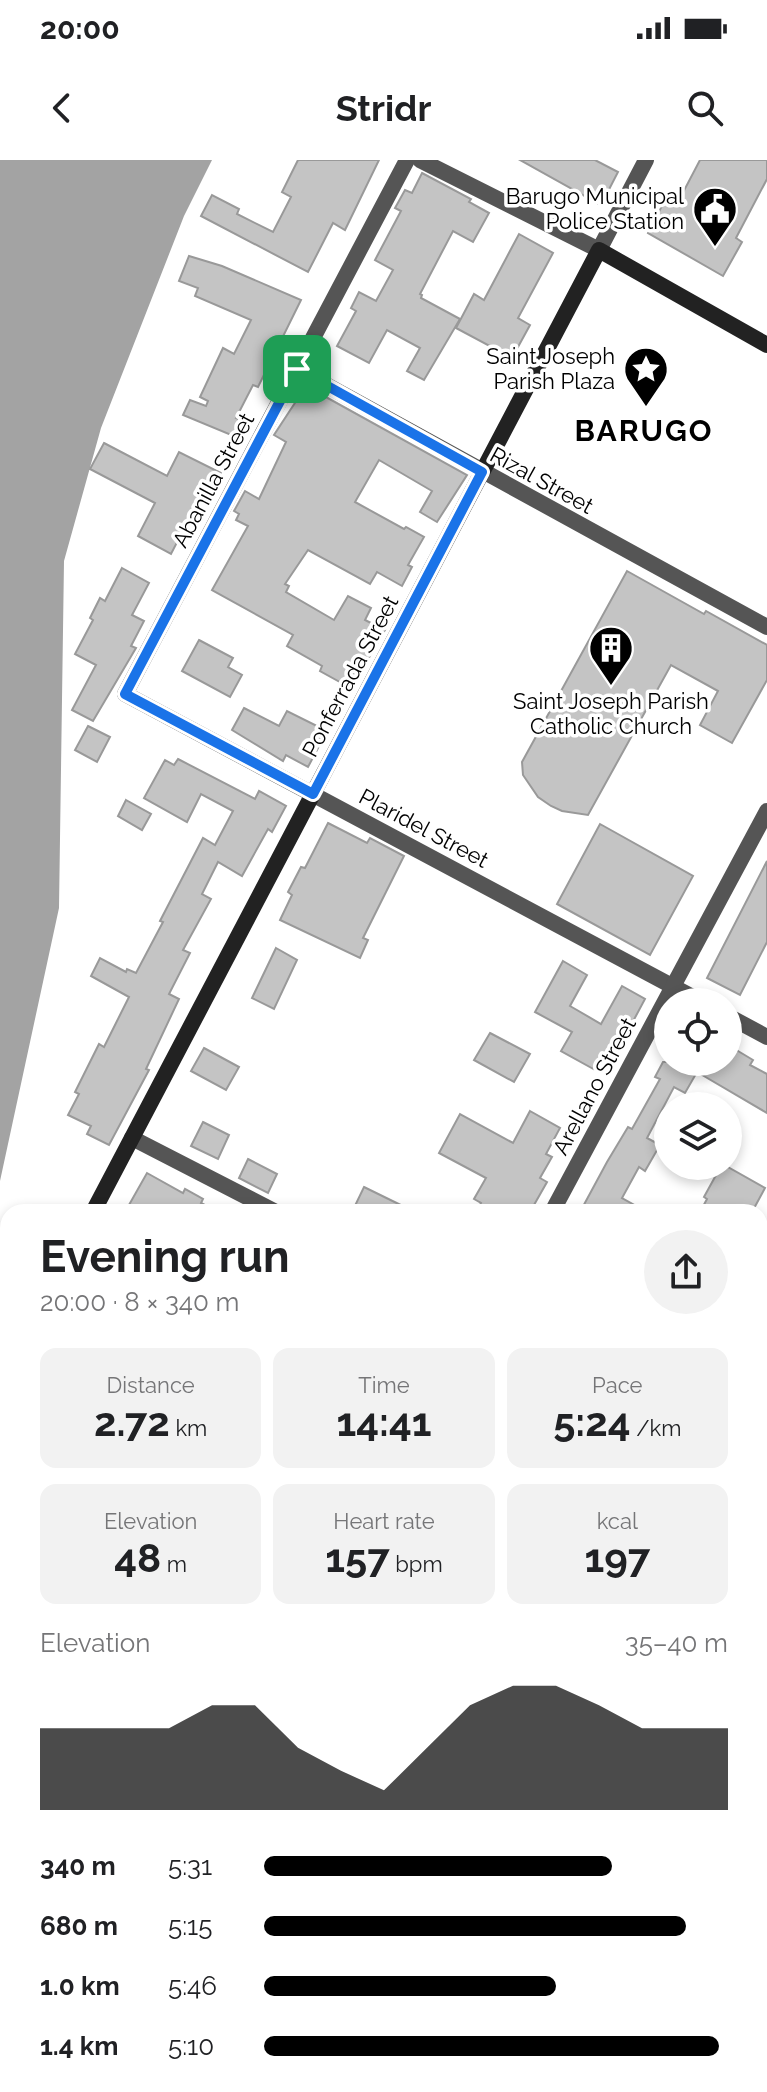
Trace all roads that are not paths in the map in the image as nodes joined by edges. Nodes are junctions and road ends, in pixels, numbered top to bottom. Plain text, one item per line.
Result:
1 (407, 160) edge
2 (420, 160) edge
3 (646, 160) edge
4 (599, 250) junction
5 (767, 345) edge
6 (297, 369) junction
7 (482, 472) junction
8 (767, 627) edge
9 (125, 694) joint
10 (313, 794) junction
11 (767, 811) edge
12 (673, 986) junction
13 (677, 988) edge
14 (742, 1024) edge
15 (767, 1037) edge
16 (132, 1138) junction
17 (97, 1204) edge
18 (260, 1204) edge
19 (556, 1204) edge

1 - 6 street, Abanilla Street
2 - 4 street
3 - 4 street, Ponferrada Street
4 - 5 street
4 - 7 street, Ponferrada Street
6 - 7 street, Rizal Street
6 - 9 street, Abanilla Street
7 - 8 street, Rizal Street
7 - 10 street, Ponferrada Street
9 - 10 street, Plaridel Street
10 - 12 street, Plaridel Street
10 - 16 street, Ponferrada Street
11 - 12 street, Arellano Street
12 - 13 street, Plaridel Street
12 - 19 street, Arellano Street
14 - 15 street
16 - 17 street, Ponferrada Street
16 - 18 street

